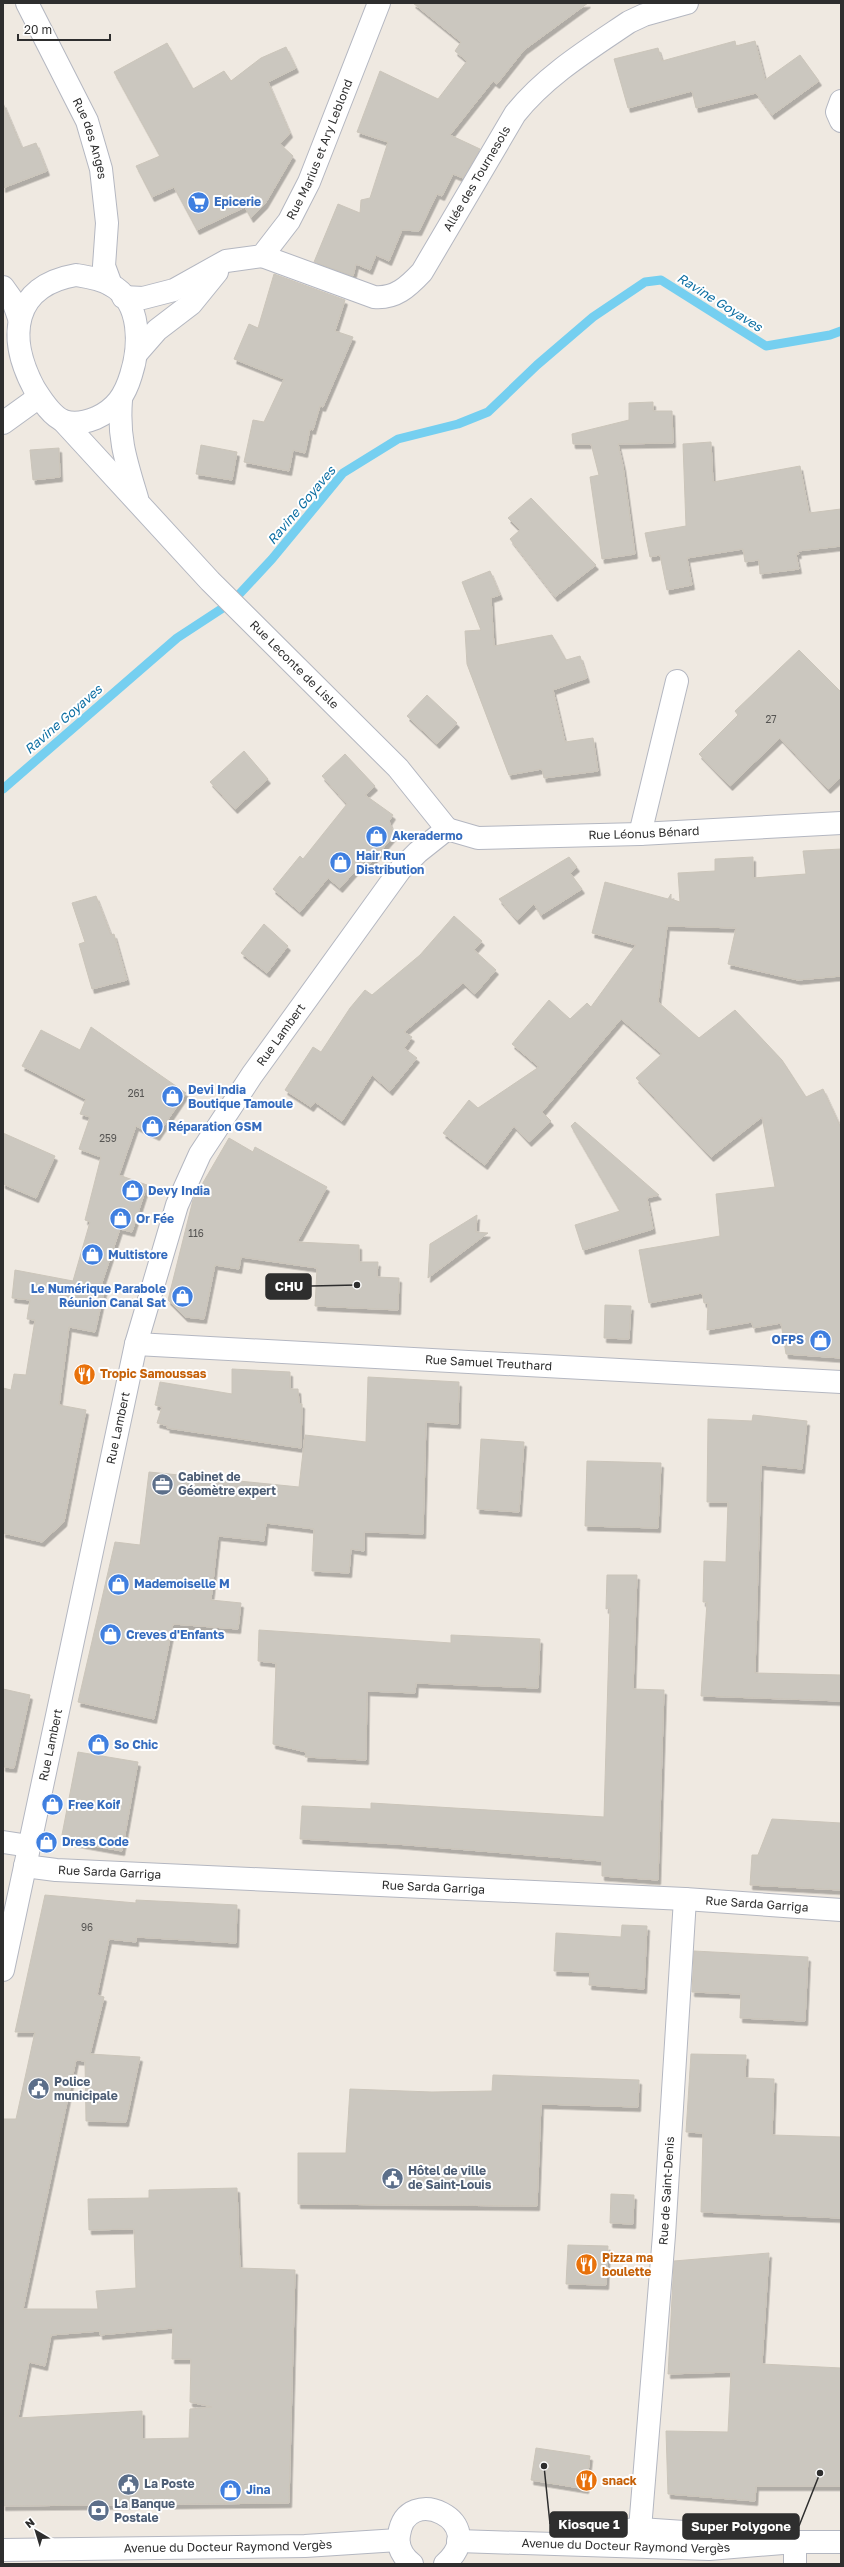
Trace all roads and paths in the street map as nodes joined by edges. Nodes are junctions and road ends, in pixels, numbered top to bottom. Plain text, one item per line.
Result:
1 (27, 3) edge
2 (379, 3) edge
3 (687, 3) edge
4 (841, 101) edge
5 (841, 121) edge
6 (262, 256) junction
7 (226, 261) junction
8 (3, 287) edge
9 (117, 291) junction
10 (19, 318) junction
11 (136, 354) junction
12 (39, 397) junction
13 (121, 400) junction
14 (63, 421) junction
15 (3, 423) edge
16 (138, 503) junction
17 (677, 681) dead end
18 (841, 823) edge
19 (447, 829) junction
20 (640, 834) junction
21 (136, 1344) junction
22 (841, 1382) edge
23 (3, 1842) edge
24 (27, 1856) junction
25 (685, 1899) junction
26 (841, 1910) edge
27 (3, 1970) edge
28 (640, 2529) junction
29 (398, 2540) junction
30 (458, 2541) junction
31 (504, 2541) junction
32 (795, 2542) junction
33 (841, 2542) edge
34 (623, 2546) junction
35 (3, 2550) edge
36 (412, 2564) edge
37 (445, 2564) edge
38 (796, 2564) edge

1 - 9 street, Rue des Anges
2 - 6 street, Rue Marius et Ary Leblond
3 - 6 street, Allée des Tournesols
4 - 5 street
6 - 7 street
7 - 9 street
7 - 11 street
8 - 10 street
9 - 10 street
9 - 11 street
10 - 12 street
11 - 13 street
12 - 14 street
12 - 15 street
13 - 14 street
13 - 16 street, Rue Leconte de Lisle
14 - 16 street, Rue Leconte de Lisle
16 - 19 street, Rue Leconte de Lisle
17 - 20 street
18 - 20 street, Rue Léonus Bénard
19 - 20 street, Rue Léonus Bénard
19 - 21 street, Rue Lambert
21 - 22 street, Rue Samuel Treuthard
21 - 24 street, Rue Lambert
23 - 24 street, Rue Sarda Garriga
24 - 25 street, Rue Sarda Garriga
24 - 27 street, Rue Lambert
25 - 26 street, Rue Sarda Garriga
25 - 28 street, Rue de Saint-Denis
28 - 31 street, Avenue du Docteur Raymond Vergès
28 - 32 street, Avenue du Docteur Raymond Vergès
28 - 34 street
29 - 30 street
29 - 35 street, Avenue du Docteur Raymond Vergès
29 - 36 street
30 - 31 street, Avenue du Docteur Raymond Vergès
30 - 37 street
31 - 34 street, Avenue du Docteur Raymond Vergès
32 - 33 street, Avenue du Docteur Raymond Vergès
32 - 34 street, Avenue du Docteur Raymond Vergès
32 - 38 street

